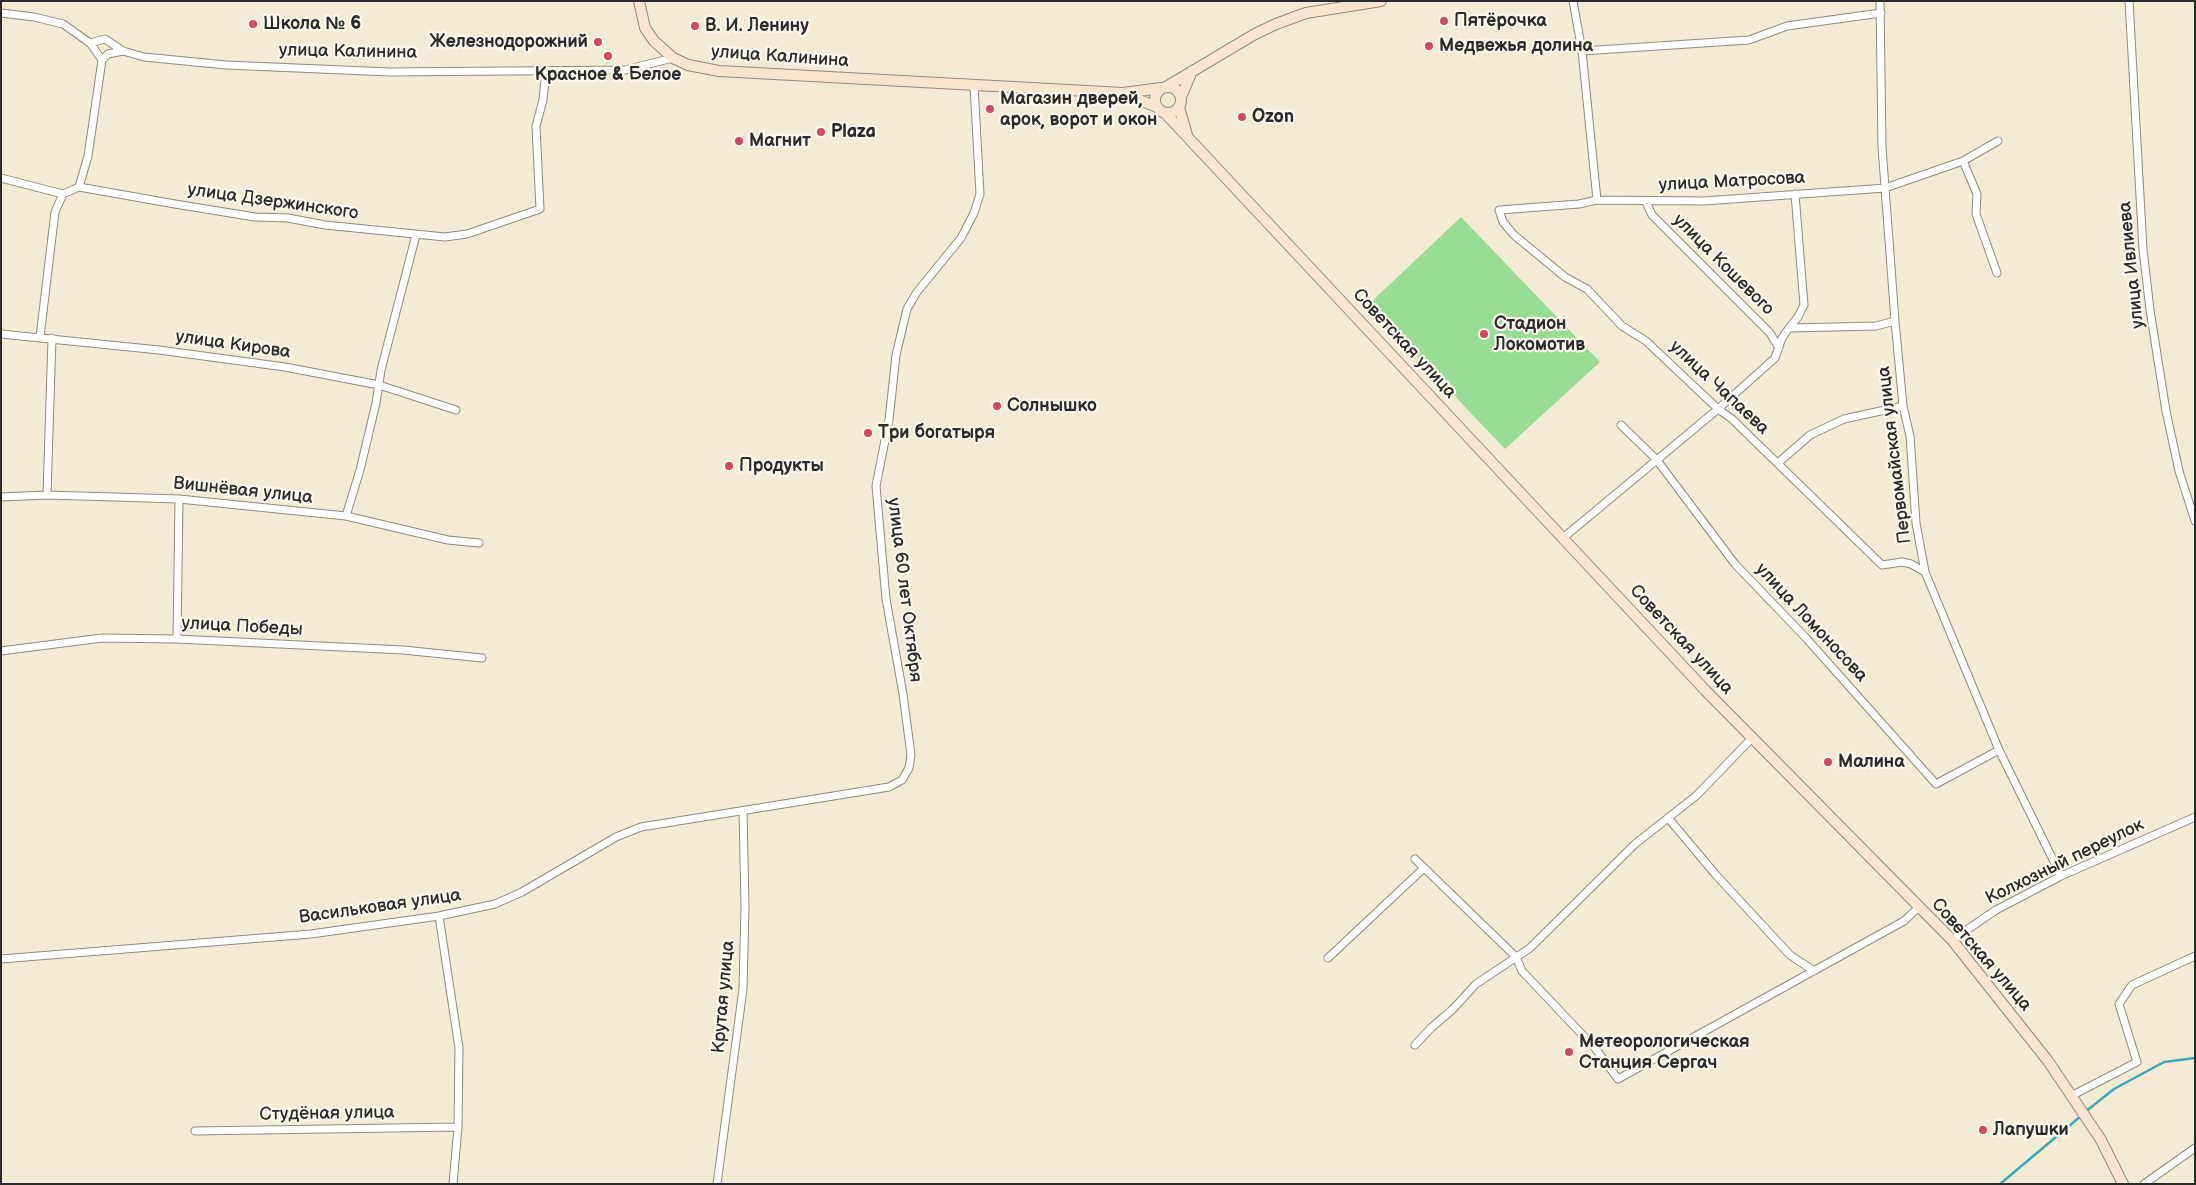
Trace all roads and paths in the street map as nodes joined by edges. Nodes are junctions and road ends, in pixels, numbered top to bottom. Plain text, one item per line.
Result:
1 (639, 1) edge
2 (1381, 1) edge
3 (1573, 1) edge
4 (1880, 1) edge
5 (2129, 1) edge
6 (1881, 13) junction
7 (1, 14) edge
8 (90, 43) junction
9 (123, 51) junction
10 (1582, 51) junction
11 (673, 58) junction
12 (102, 60) junction
13 (546, 70) junction
14 (1192, 71) junction
15 (974, 84) junction
16 (1163, 88) junction
17 (1123, 93) junction
18 (1180, 102) junction
19 (1161, 110) junction
20 (1188, 138) junction
21 (1998, 141) dead end
22 (1963, 161) junction
23 (1, 178) edge
24 (78, 187) junction
25 (1885, 188) junction
26 (63, 194) junction
27 (1795, 194) junction
28 (1597, 200) junction
29 (1646, 202) junction
30 (1499, 210) joint
31 (416, 235) junction
32 (1997, 272) dead end
33 (1895, 321) junction
34 (1789, 328) junction
35 (1, 334) edge
36 (40, 337) junction
37 (52, 338) junction
38 (1779, 348) junction
39 (379, 385) junction
40 (1903, 406) junction
41 (1718, 409) junction
42 (456, 410) dead end
43 (1621, 425) dead end
44 (1656, 459) junction
45 (1778, 463) junction
46 (47, 495) junction
47 (1, 497) edge
48 (179, 499) junction
49 (346, 516) junction
50 (2195, 521) edge
51 (1563, 538) junction
52 (479, 544) dead end
53 (1925, 572) junction
54 (177, 638) junction
55 (1, 651) edge
56 (482, 658) dead end
57 (1752, 738) junction
58 (1999, 750) junction
59 (743, 812) junction
60 (2195, 817) edge
61 (1669, 819) junction
62 (1415, 859) dead end
63 (1424, 868) junction
64 (2061, 876) junction
65 (1919, 908) junction
66 (440, 916) junction
67 (1952, 940) junction
68 (2195, 956) edge
69 (1516, 957) junction
70 (1328, 958) dead end
71 (1, 959) edge
72 (1814, 970) junction
73 (1415, 1044) dead end
74 (2071, 1096) junction
75 (458, 1128) junction
76 (195, 1130) dead end
77 (2195, 1148) edge
78 (453, 1184) edge
79 (717, 1184) edge
80 (2123, 1184) edge
81 (2144, 1184) edge

1 - 11 main road
2 - 14 main road
3 - 10 street
4 - 6 street, Первомайская улица
5 - 50 street, улица Ивлиева
6 - 10 street
6 - 25 street, Первомайская улица
7 - 8 street
8 - 9 street, улица Калинина
8 - 12 street
9 - 12 street
9 - 13 street, улица Калинина
10 - 28 street
11 - 13 street, улица Калинина
11 - 15 main road, улица Калинина
12 - 24 street
13 - 31 street, улица Дзержинского
14 - 16 main road
14 - 18 main road
15 - 17 main road, улица Калинина
15 - 59 street, улица 60 лет Октября
16 - 17 main road
16 - 18 main road
16 - 19 main road
17 - 19 main road
18 - 19 main road
18 - 20 main road, Советская улица
19 - 20 main road, Советская улица
20 - 51 main road, Советская улица
21 - 22 street, улица Матросова
22 - 25 street, улица Матросова
22 - 32 street
23 - 26 street
24 - 26 street
24 - 31 street, улица Дзержинского
25 - 27 street, улица Матросова
25 - 33 street, Первомайская улица
26 - 36 street
27 - 29 street, улица Матросова
27 - 34 street
28 - 29 street, улица Матросова
28 - 30 street, улица Матросова
29 - 38 street, улица Кошевого
30 - 41 street, улица Чапаева
31 - 39 street
33 - 34 street
33 - 40 street, Первомайская улица
34 - 38 street
35 - 36 street, улица Кирова
36 - 37 street, улица Кирова
37 - 39 street, улица Кирова
37 - 46 street
38 - 41 street
39 - 42 street, улица Кирова
39 - 49 street
40 - 45 street
40 - 53 street, Первомайская улица
41 - 44 street
41 - 45 street, улица Чапаева
43 - 44 street, улица Ломоносова
44 - 51 street
44 - 58 street, улица Ломоносова
45 - 53 street, улица Чапаева
46 - 47 street, Вишнёвая улица
46 - 48 street, Вишнёвая улица
48 - 49 street, Вишнёвая улица
48 - 54 street
49 - 52 street, Вишнёвая улица
51 - 57 main road, Советская улица
53 - 58 street, Первомайская улица
54 - 55 street, улица Победы
54 - 56 street, улица Победы
57 - 61 street
57 - 65 main road, Советская улица
58 - 64 street, Первомайская улица
59 - 66 street, Васильковая улица
59 - 79 street, Крутая улица
60 - 64 street, Колхозный переулок
61 - 69 street
61 - 72 street
62 - 63 street
63 - 69 street
63 - 70 street
64 - 67 street, Колхозный переулок
65 - 67 main road, Советская улица
65 - 72 street
66 - 71 street, Васильковая улица
66 - 75 street
67 - 74 main road, Советская улица
68 - 74 street
69 - 72 street
69 - 73 street
74 - 80 main road, Советская улица
75 - 76 street, Студёная улица
75 - 78 street
77 - 81 street

